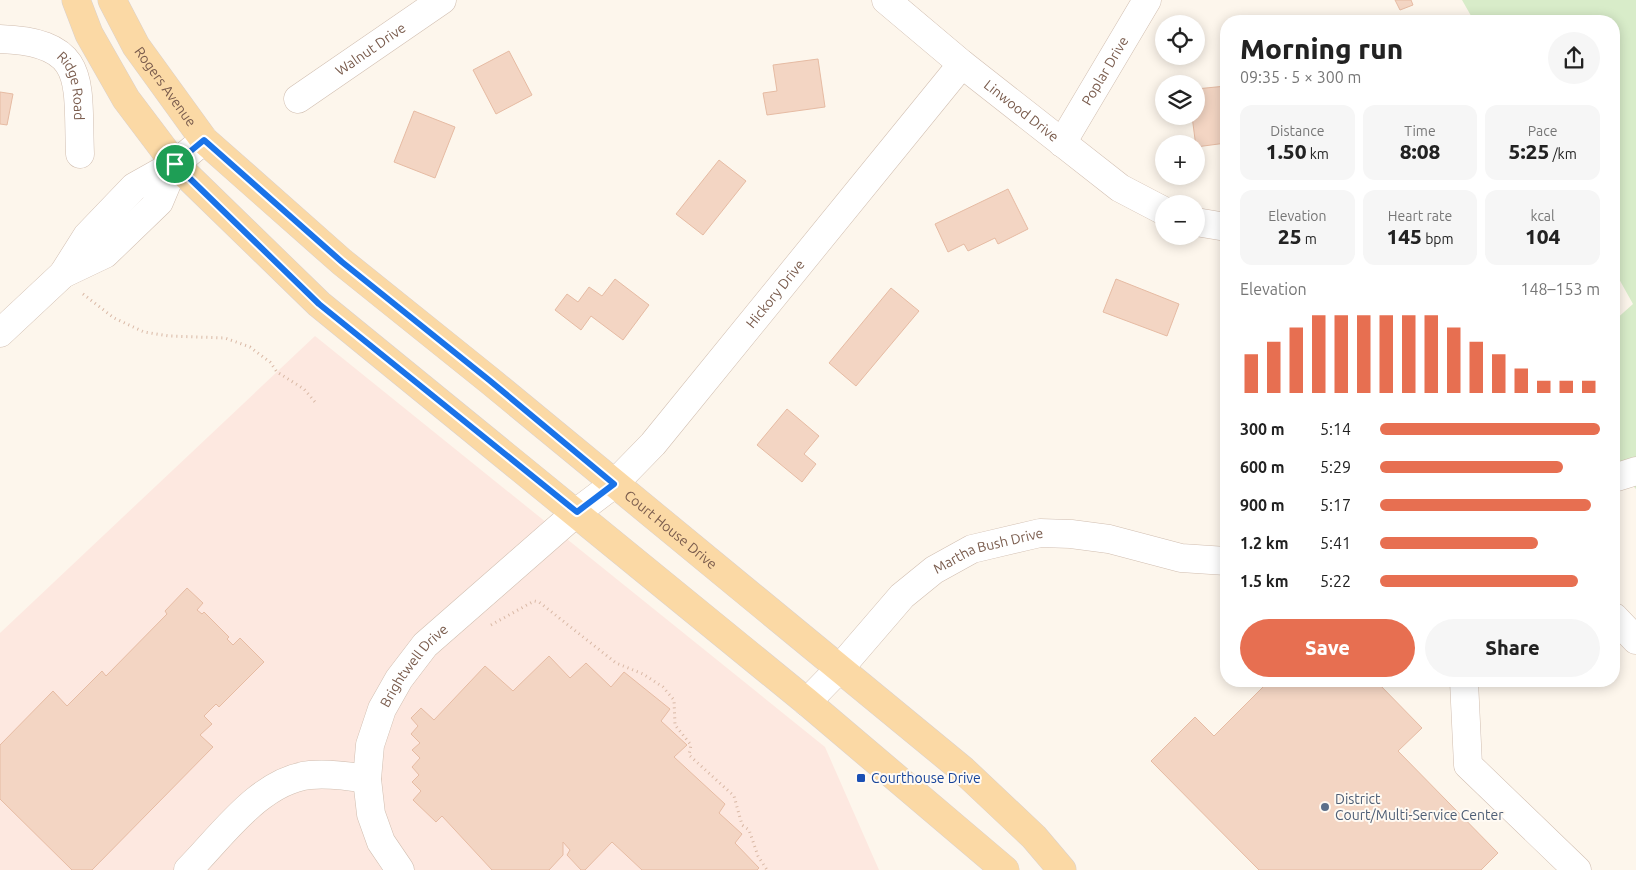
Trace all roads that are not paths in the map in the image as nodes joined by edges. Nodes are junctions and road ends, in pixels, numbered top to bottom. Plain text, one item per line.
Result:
1 (76, 0) edge
2 (112, 0) edge
3 (442, 0) edge
4 (886, 0) edge
5 (1147, 0) edge
6 (0, 39) edge
7 (962, 64) junction
8 (298, 99) dead end
9 (204, 140) junction
10 (1062, 142) junction
11 (80, 154) dead end
12 (175, 164) junction
13 (1155, 206) edge
14 (1205, 224) edge
15 (1220, 226) edge
16 (0, 333) edge
17 (1636, 471) edge
18 (1620, 476) edge
19 (614, 484) junction
20 (577, 512) junction
21 (1220, 561) edge
22 (1620, 623) edge
23 (1636, 640) edge
24 (840, 668) junction
25 (1464, 687) edge
26 (807, 702) junction
27 (368, 779) junction
28 (188, 870) edge
29 (400, 870) edge
30 (1005, 870) edge
31 (1062, 870) edge
32 (1577, 870) edge

1 - 12 main road
2 - 9 main road, Rogers Avenue
3 - 8 street, Walnut Drive
4 - 7 street, Linwood Drive
5 - 10 street, Poplar Drive
6 - 11 street, Ridge Road
7 - 10 street, Linwood Drive
7 - 19 street, Hickory Drive
9 - 12 street, Rogers Avenue
9 - 19 main road, Court House Drive
10 - 13 street, Linwood Drive
12 - 16 street, Rogers Avenue
12 - 20 main road
14 - 15 street
17 - 18 street
19 - 20 street, Hickory Drive
19 - 24 main road, Court House Drive
20 - 26 main road
20 - 27 street, Brightwell Drive
21 - 24 street, Martha Bush Drive
22 - 23 street
24 - 26 street, Martha Bush Drive
24 - 31 main road, Court House Drive
25 - 32 street
26 - 30 main road
27 - 28 street
27 - 29 street, Brightwell Drive

